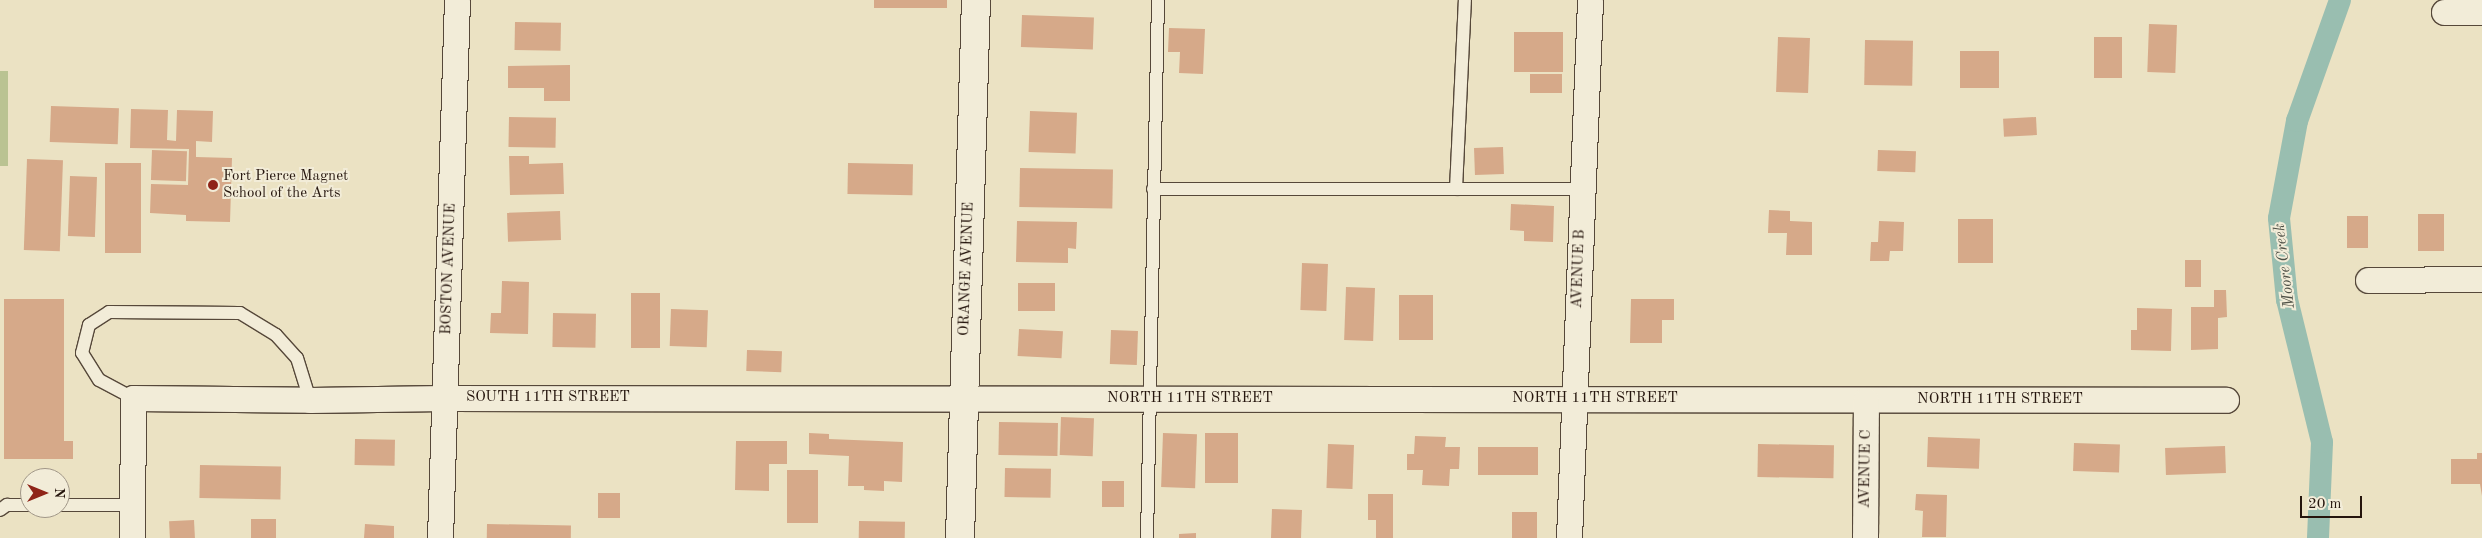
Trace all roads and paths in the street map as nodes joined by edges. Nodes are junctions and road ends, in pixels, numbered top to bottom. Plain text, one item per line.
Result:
1 (457, 0) edge
2 (976, 0) edge
3 (1158, 0) edge
4 (1465, 0) edge
5 (1590, 0) edge
6 (2444, 12) dead end
7 (2482, 12) edge
8 (1152, 189) junction
9 (1456, 189) junction
10 (1582, 189) junction
11 (2368, 280) dead end
12 (2482, 280) edge
13 (133, 398) junction
14 (444, 398) junction
15 (964, 399) junction
16 (1148, 399) junction
17 (1574, 399) junction
18 (310, 400) junction
19 (1866, 400) junction
20 (2226, 400) dead end
21 (20, 505) edge
22 (70, 505) edge
23 (132, 505) junction
24 (0, 510) edge
25 (132, 538) edge
26 (440, 538) edge
27 (960, 538) edge
28 (1147, 538) edge
29 (1569, 538) edge
30 (1865, 538) edge

1 - 14 street, BOSTON AVENUE
2 - 15 main road, ORANGE AVENUE
3 - 8 lane
4 - 9 lane
5 - 10 street, AVENUE B
6 - 7 street
8 - 9 lane
8 - 16 lane
9 - 10 lane
10 - 17 street, AVENUE B
11 - 12 street
13 - 18 street, SOUTH 11TH STREET
13 - 18 lane
13 - 23 street
14 - 15 street, SOUTH 11TH STREET
14 - 18 street, SOUTH 11TH STREET
14 - 26 street, BOSTON AVENUE
15 - 16 street, NORTH 11TH STREET
15 - 27 main road, ORANGE AVENUE
16 - 17 street, NORTH 11TH STREET
16 - 28 lane
17 - 19 street, NORTH 11TH STREET
17 - 29 street, AVENUE B
19 - 20 street, NORTH 11TH STREET
19 - 30 street, AVENUE C
21 - 24 lane
22 - 23 lane
23 - 25 street

